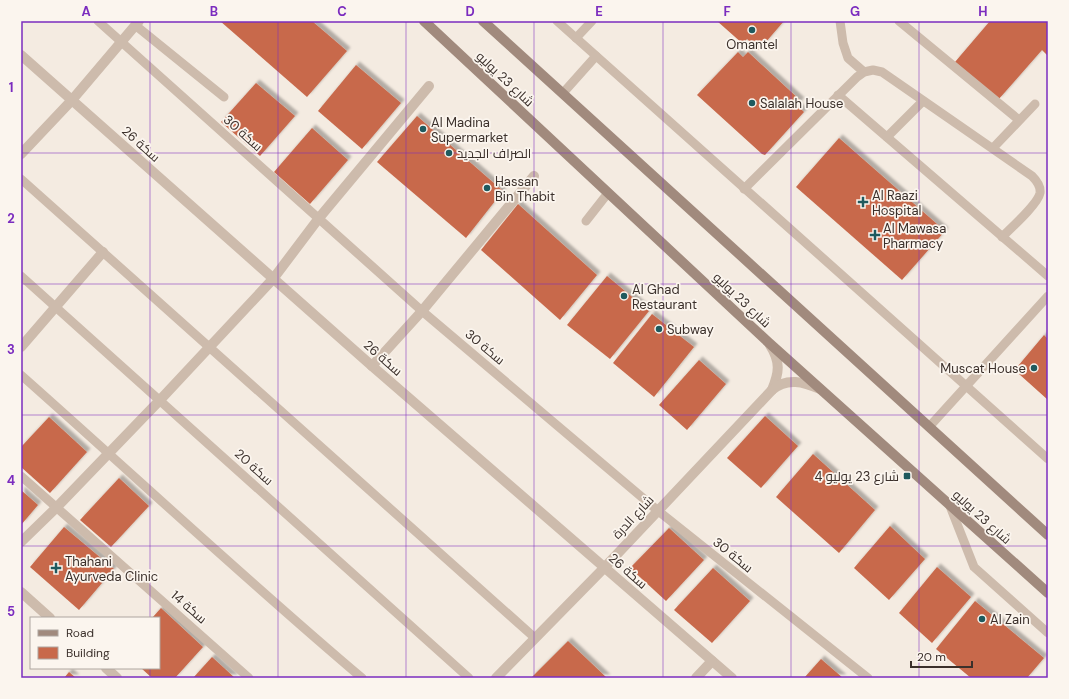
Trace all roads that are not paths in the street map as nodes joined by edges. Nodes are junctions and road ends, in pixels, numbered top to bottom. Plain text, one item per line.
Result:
1 (98, 21) edge
2 (424, 21) edge
3 (483, 21) edge
4 (556, 21) edge
5 (592, 21) edge
6 (840, 21) edge
7 (899, 21) edge
8 (137, 23) edge
9 (576, 38) junction
10 (121, 41) junction
11 (21, 55) edge
12 (596, 56) junction
13 (864, 72) junction
14 (429, 86) dead end
15 (564, 93) junction
16 (838, 95) junction
17 (224, 97) dead end
18 (72, 100) junction
19 (923, 101) junction
20 (1035, 104) dead end
21 (1019, 120) junction
22 (888, 137) junction
23 (992, 148) junction
24 (21, 154) edge
25 (534, 176) dead end
26 (21, 179) edge
27 (744, 189) junction
28 (608, 193) junction
29 (319, 218) junction
30 (586, 221) dead end
31 (1002, 237) junction
32 (103, 252) junction
33 (21, 276) edge
34 (1048, 276) edge
35 (273, 279) junction
36 (1048, 296) edge
37 (56, 307) junction
38 (422, 311) junction
39 (768, 342) junction
40 (21, 347) edge
41 (209, 347) junction
42 (372, 366) junction
43 (21, 375) edge
44 (966, 386) junction
45 (820, 389) junction
46 (772, 390) junction
47 (160, 400) junction
48 (929, 427) junction
49 (109, 453) junction
50 (1048, 459) edge
51 (21, 476) edge
52 (950, 506) junction
53 (56, 508) junction
54 (657, 510) junction
55 (1048, 535) edge
56 (21, 542) edge
57 (604, 568) junction
58 (21, 592) edge
59 (1048, 593) edge
60 (49, 617) edge
61 (1048, 633) edge
62 (535, 638) junction
63 (712, 661) junction
64 (107, 669) edge
65 (117, 678) edge
66 (250, 678) edge
67 (362, 678) edge
68 (470, 678) edge
69 (496, 678) edge
70 (696, 678) edge
71 (732, 678) edge
72 (868, 678) edge

1 - 10 lane, سكة 30
2 - 28 main road, شارع 23 يوليو
3 - 15 main road
4 - 9 lane
5 - 9 lane
6 - 13 lane
7 - 21 lane
8 - 10 street
8 - 17 lane
9 - 12 lane
10 - 18 street
10 - 29 lane, سكة 30
11 - 18 street, سكة 26
12 - 15 lane
12 - 27 lane
13 - 16 lane
13 - 19 lane
14 - 29 street
15 - 48 main road
16 - 22 lane
16 - 27 lane
18 - 24 street
18 - 35 street, سكة 26
19 - 22 lane
19 - 23 lane
20 - 21 lane
21 - 23 lane
22 - 31 lane
23 - 31 lane
25 - 38 street
26 - 32 lane
27 - 44 lane
28 - 30 lane
28 - 39 main road, شارع 23 يوليو
29 - 35 street
29 - 38 lane, سكة 30
31 - 34 lane
32 - 37 street
32 - 41 lane
33 - 37 lane, سكة 20
35 - 41 street
35 - 42 street, سكة 26
36 - 44 lane
37 - 40 street
37 - 47 lane, سكة 20
38 - 42 street
38 - 54 lane, سكة 30
39 - 45 main road, شارع 23 يوليو
39 - 46 street, شارع الدرة
41 - 47 street
41 - 62 lane
42 - 57 street, سكة 26
43 - 49 lane
44 - 48 lane
44 - 50 lane
45 - 46 street, شارع الدرة
45 - 52 main road, شارع 23 يوليو
46 - 54 street, شارع الدرة
47 - 49 street
47 - 68 lane, سكة 20
48 - 55 main road
49 - 53 street
49 - 67 lane
51 - 53 lane, سكة 14
52 - 59 main road, شارع 23 يوليو
52 - 61 lane
53 - 56 street
53 - 66 lane, سكة 14
54 - 57 street, شارع الدرة
54 - 72 lane, سكة 30
57 - 62 street, شارع الدرة
57 - 63 street, سكة 26
58 - 60 street
62 - 69 street, شارع الدرة
63 - 70 street
63 - 71 street, سكة 26
64 - 65 street

